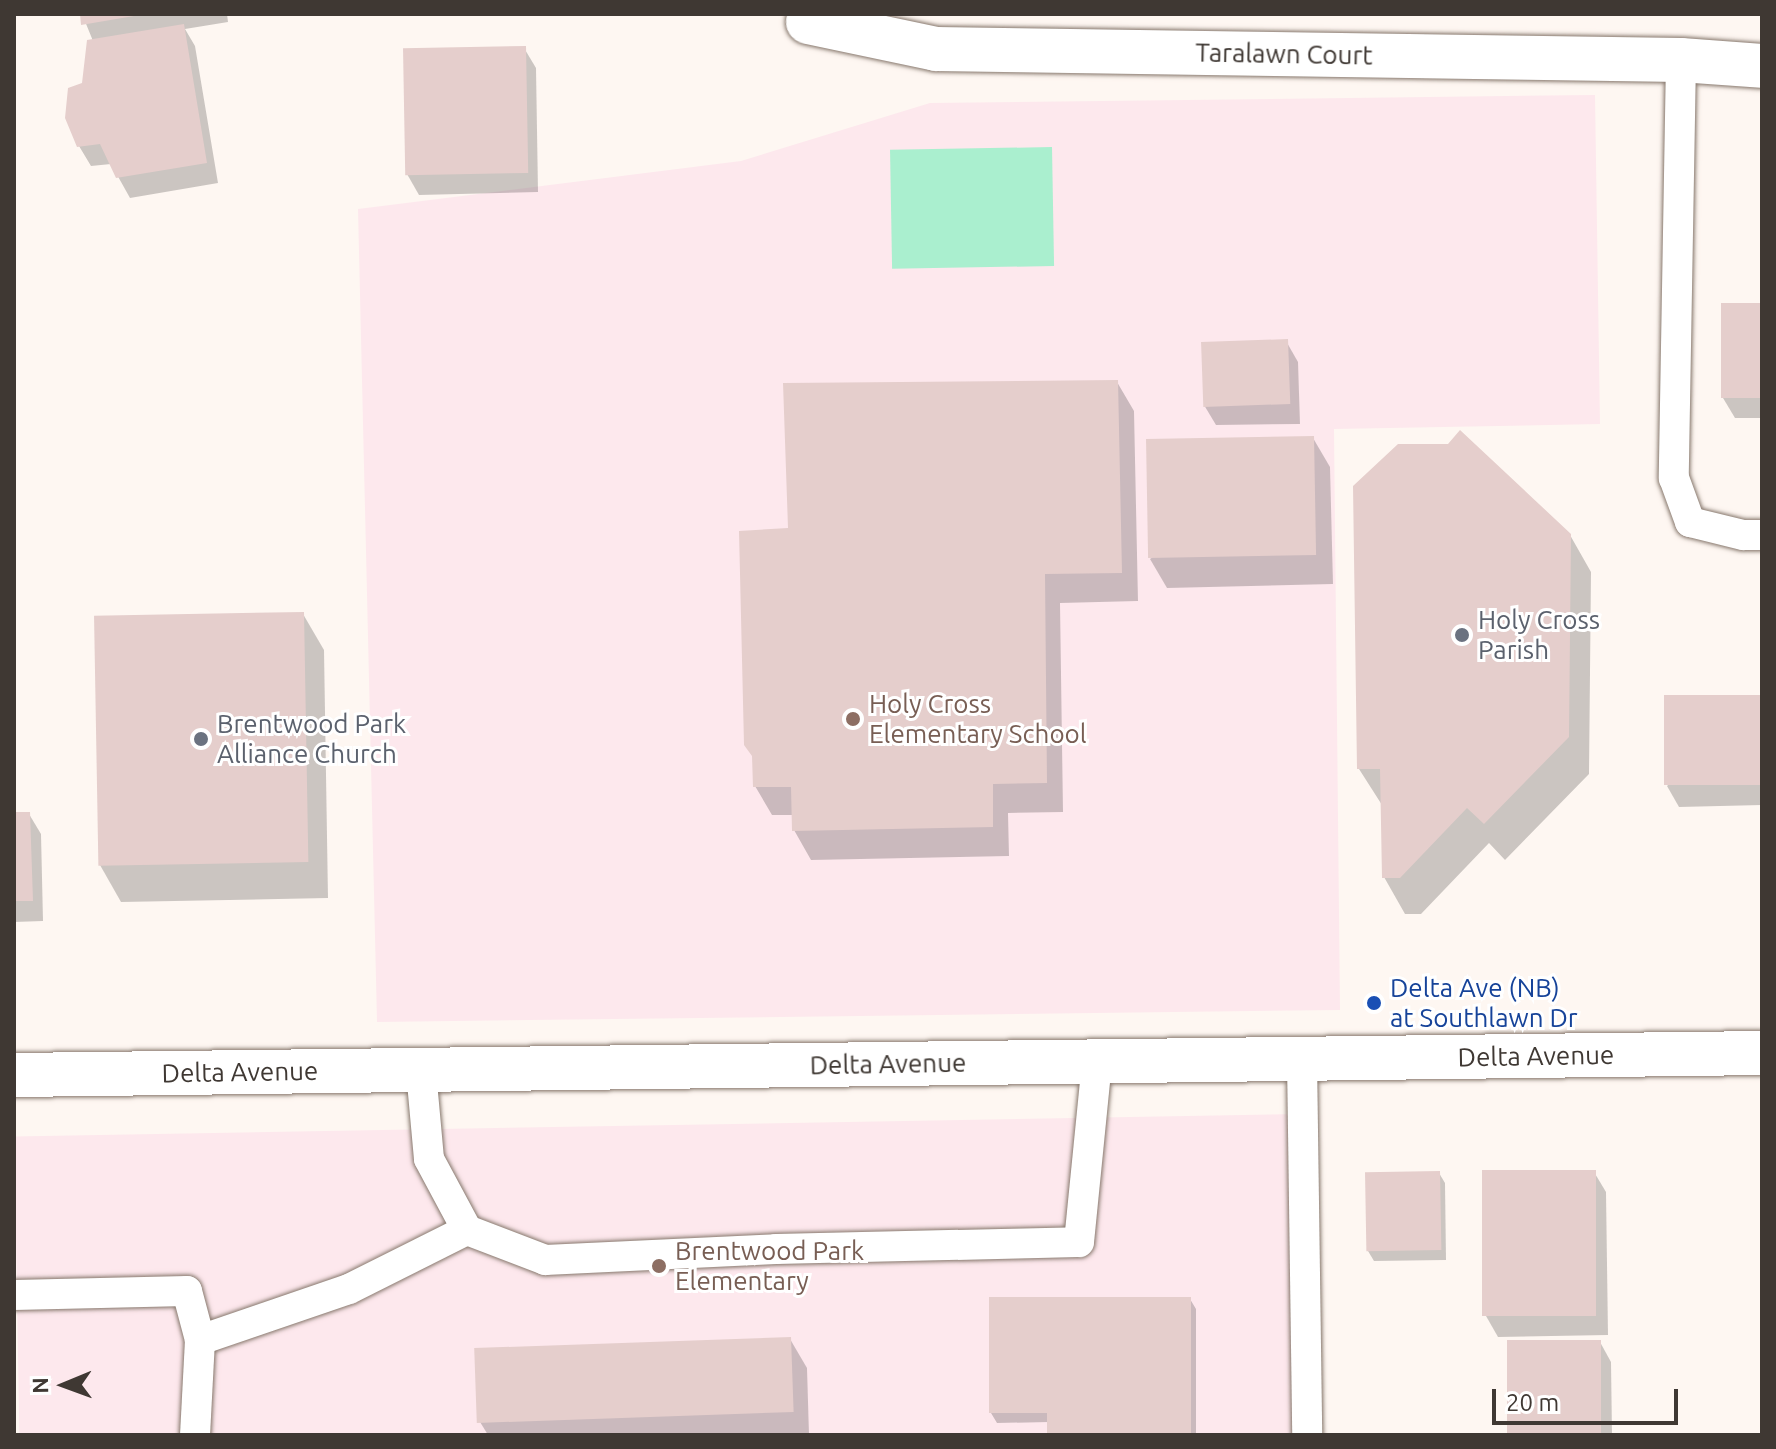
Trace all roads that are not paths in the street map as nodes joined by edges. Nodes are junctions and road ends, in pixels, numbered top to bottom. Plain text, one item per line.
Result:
1 (808, 22) dead end
2 (1681, 60) junction
3 (1762, 66) edge
4 (1762, 535) edge
5 (1762, 1053) edge
6 (1302, 1059) junction
7 (1097, 1061) junction
8 (421, 1071) junction
9 (14, 1075) edge
10 (467, 1230) junction
11 (14, 1295) edge
12 (200, 1340) junction
13 (195, 1435) edge
14 (1307, 1435) edge

1 - 2 street, Taralawn Court
2 - 3 street, Taralawn Court
2 - 4 lane
5 - 6 street, Delta Avenue
6 - 7 street, Delta Avenue
6 - 14 lane
7 - 8 street, Delta Avenue
7 - 10 lane
8 - 9 street, Delta Avenue
8 - 10 lane
10 - 12 lane
11 - 12 lane
12 - 13 lane

